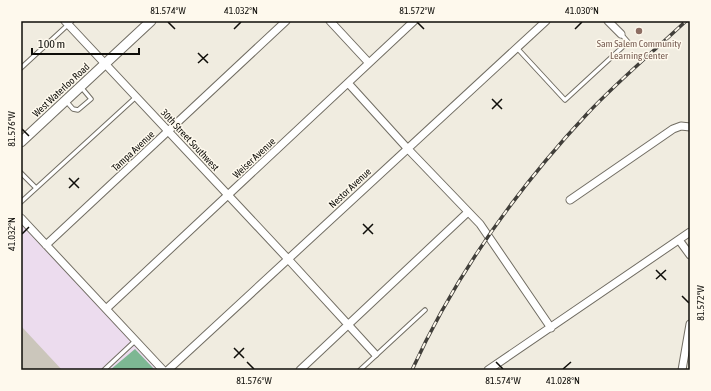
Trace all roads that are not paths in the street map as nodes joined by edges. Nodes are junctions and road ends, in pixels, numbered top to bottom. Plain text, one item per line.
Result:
1 (151, 21) edge
2 (286, 21) edge
3 (330, 21) edge
4 (414, 21) edge
5 (546, 21) edge
6 (608, 21) edge
7 (68, 22) edge
8 (620, 34) joint
9 (516, 47) junction
10 (369, 63) junction
11 (104, 64) junction
12 (21, 68) edge
13 (348, 83) junction
14 (80, 86) junction
15 (136, 97) junction
16 (65, 101) junction
17 (690, 127) edge
18 (168, 132) junction
19 (21, 142) edge
20 (407, 148) junction
21 (21, 173) edge
22 (36, 188) junction
23 (228, 196) junction
24 (570, 200) dead end
25 (21, 202) edge
26 (468, 212) junction
27 (21, 218) edge
28 (690, 232) edge
29 (679, 240) junction
30 (46, 245) junction
31 (690, 255) edge
32 (288, 258) junction
33 (106, 309) junction
34 (425, 310) dead end
35 (690, 324) edge
36 (350, 325) junction
37 (551, 328) junction
38 (136, 340) junction
39 (375, 354) junction
40 (104, 370) edge
41 (163, 370) edge
42 (168, 370) edge
43 (300, 370) edge
44 (360, 370) edge
45 (488, 370) edge
46 (682, 370) edge

1 - 11 main road, West Waterloo Road
2 - 18 street, Tampa Avenue
3 - 10 street
4 - 10 street, Weiser Avenue
5 - 9 street, Nestor Avenue
6 - 8 street
7 - 11 street, 30th Street Southwest
7 - 12 lane
8 - 9 lane
9 - 20 street, Nestor Avenue
10 - 13 street, Weiser Avenue
11 - 14 main road, West Waterloo Road
11 - 15 street, 30th Street Southwest
13 - 20 street
13 - 23 street, Weiser Avenue
14 - 16 main road, West Waterloo Road
14 - 16 lane
15 - 18 street, 30th Street Southwest
15 - 22 lane
16 - 19 main road, West Waterloo Road
17 - 24 street
18 - 23 street, 30th Street Southwest
18 - 30 street, Tampa Avenue
20 - 26 street
20 - 32 street, Nestor Avenue
21 - 22 lane
22 - 25 lane
23 - 32 street, 30th Street Southwest
23 - 33 street, Weiser Avenue
26 - 36 street
26 - 37 street
27 - 30 street
28 - 29 street
29 - 31 street
29 - 37 street
30 - 33 street
32 - 36 street, 30th Street Southwest
32 - 42 street, Nestor Avenue
33 - 38 street
34 - 39 lane
35 - 46 street
36 - 39 street, 30th Street Southwest
36 - 43 street
37 - 45 street
38 - 40 lane
38 - 41 street
39 - 44 lane

